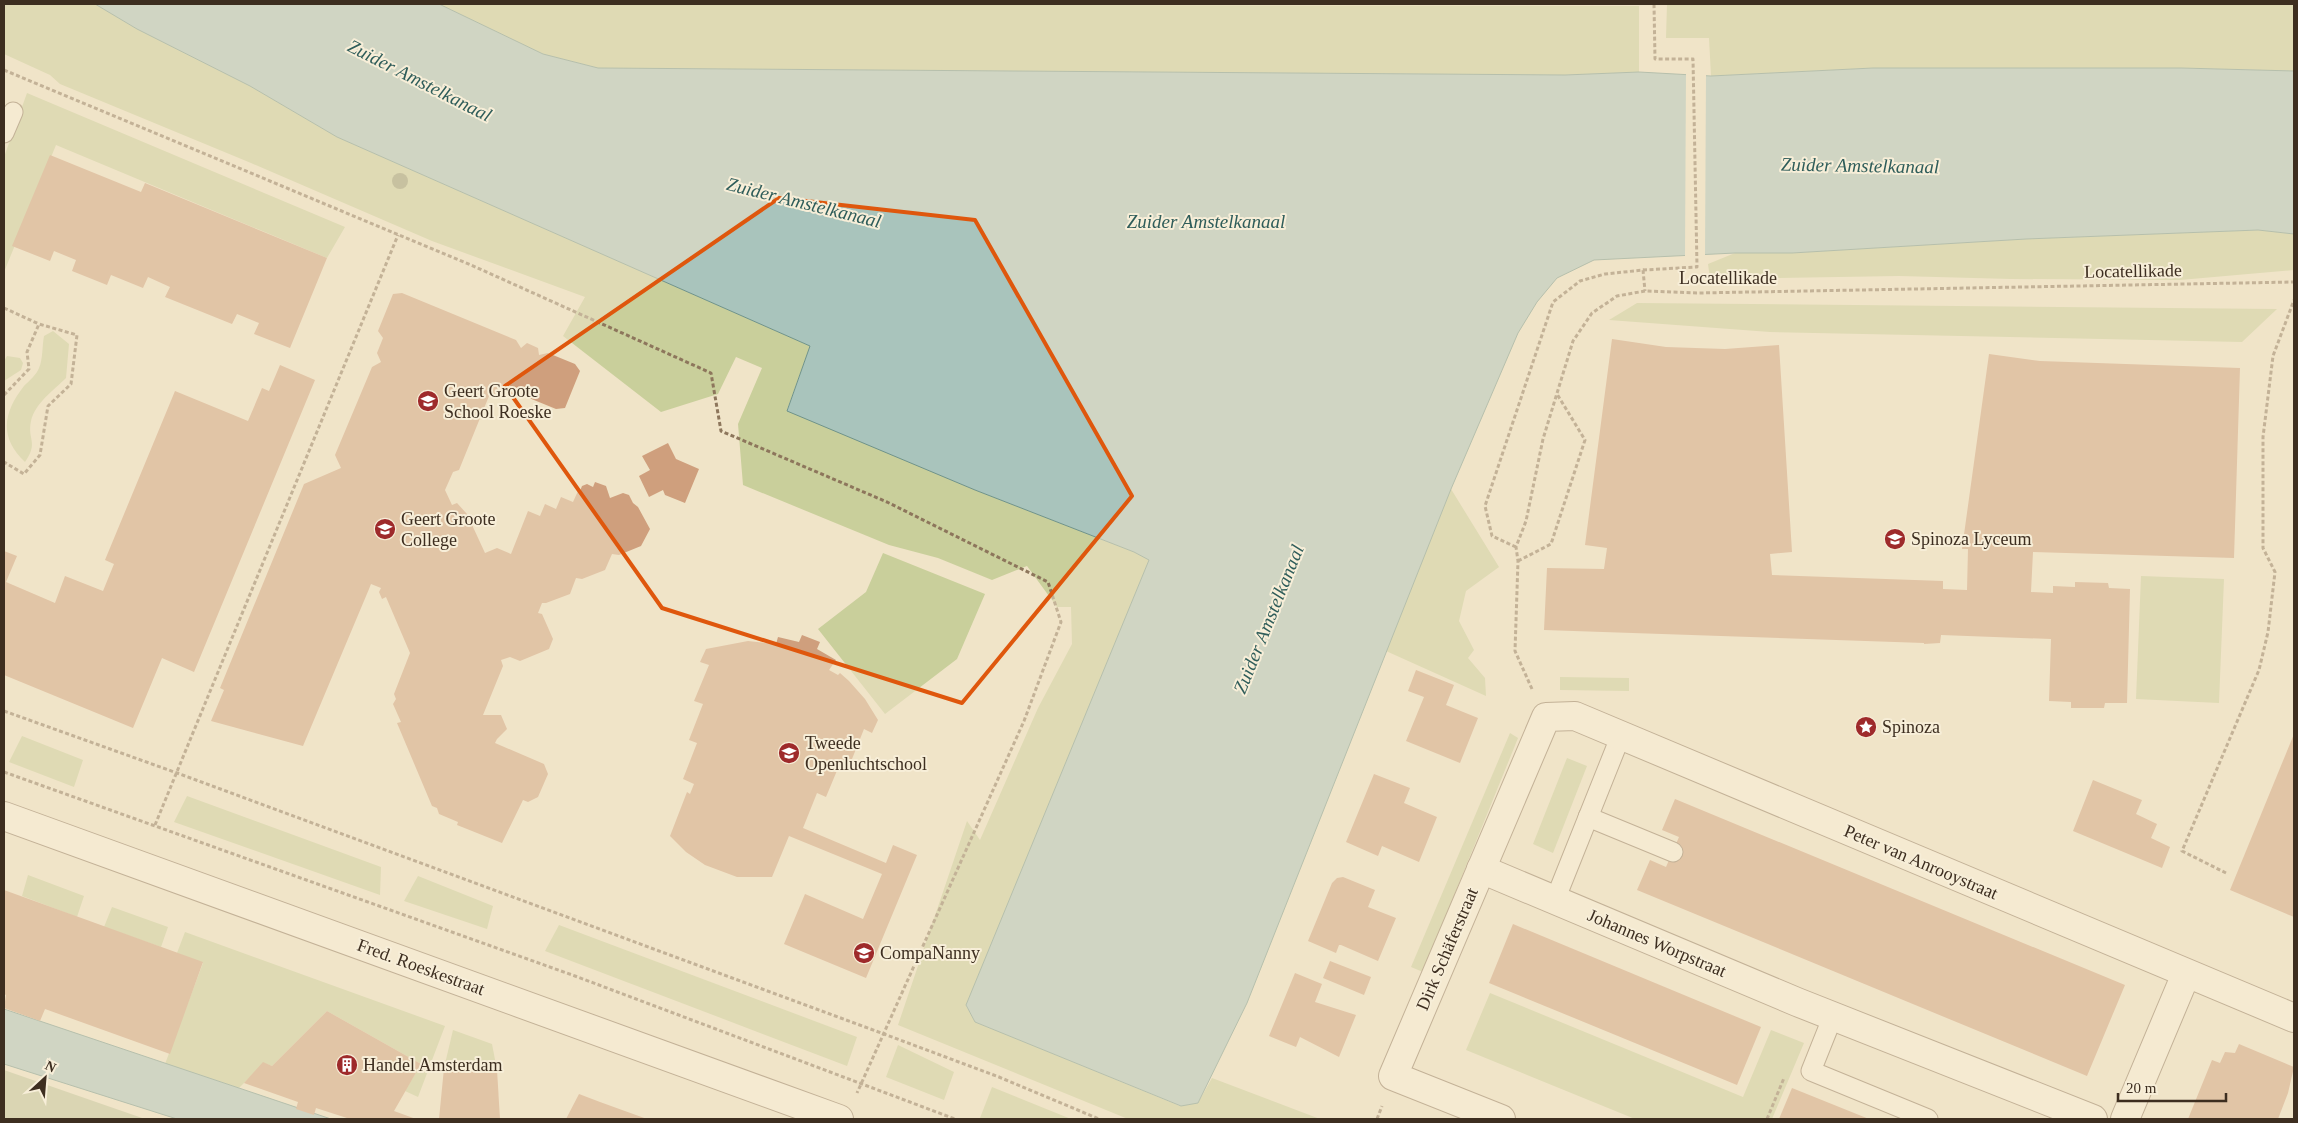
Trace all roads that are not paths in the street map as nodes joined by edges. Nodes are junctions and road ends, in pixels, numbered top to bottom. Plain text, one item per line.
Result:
1 (13, 112) dead end
2 (4, 133) edge
3 (1546, 717) joint
4 (1621, 735) junction
5 (4, 816) edge
6 (1588, 817) junction
7 (1673, 852) dead end
8 (1481, 869) junction
9 (1555, 900) junction
10 (2186, 974) junction
11 (1833, 1016) junction
12 (2294, 1018) edge
13 (838, 1119) edge
14 (1501, 1119) edge
15 (1928, 1119) edge
16 (2093, 1119) edge
17 (2125, 1119) edge

1 - 2 lane
3 - 4 street, Peter van Anrooystraat
3 - 8 street, Dirk Schäferstraat
4 - 6 lane
4 - 10 street, Peter van Anrooystraat
5 - 13 street, Fred. Roeskestraat
6 - 7 lane
6 - 9 lane
8 - 9 street, Johannes Worpstraat
8 - 14 street, Dirk Schäferstraat
9 - 11 street, Johannes Worpstraat
10 - 12 street, Peter van Anrooystraat
10 - 17 street
11 - 15 lane
11 - 16 street, Johannes Worpstraat

